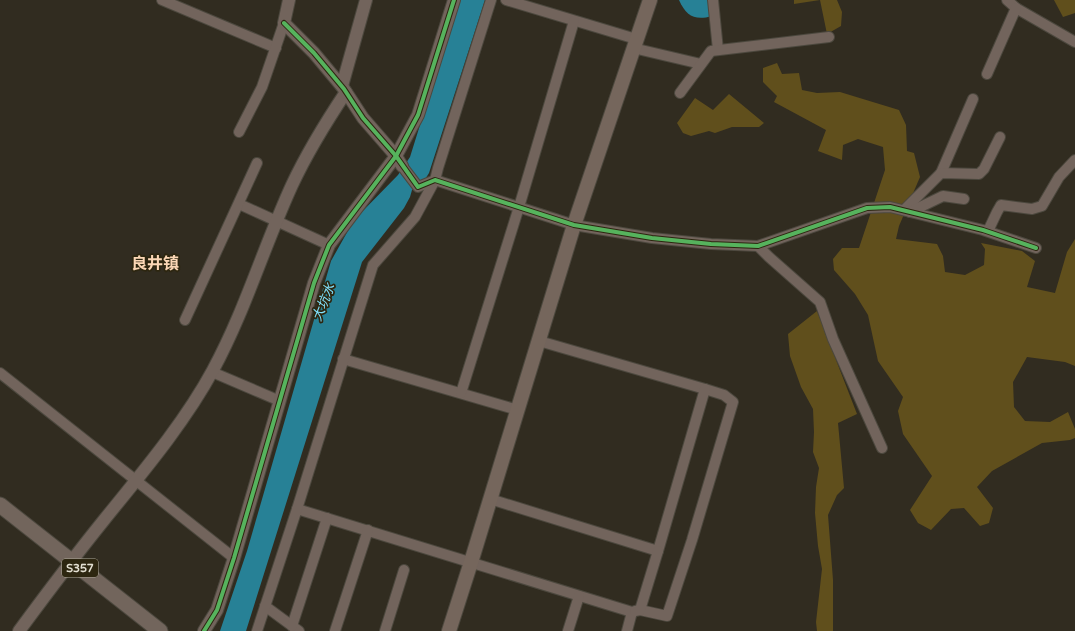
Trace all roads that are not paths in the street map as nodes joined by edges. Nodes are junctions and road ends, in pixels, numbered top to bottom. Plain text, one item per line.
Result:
1 (162, 0) edge
2 (289, 0) edge
3 (366, 0) edge
4 (454, 0) edge
5 (491, 0) edge
6 (506, 0) edge
7 (650, 0) edge
8 (713, 0) edge
9 (1007, 0) edge
10 (1016, 8) junction
11 (574, 21) junction
12 (284, 23) junction
13 (829, 37) dead end
14 (1075, 42) edge
15 (635, 44) junction
16 (276, 48) junction
17 (718, 50) junction
18 (701, 64) junction
19 (986, 74) dead end
20 (344, 89) junction
21 (680, 93) dead end
22 (973, 98) dead end
23 (239, 132) dead end
24 (1000, 137) dead end
25 (1075, 160) edge
26 (399, 161) junction
27 (257, 163) dead end
28 (941, 172) junction
29 (435, 180) junction
30 (964, 199) dead end
31 (239, 204) junction
32 (519, 207) junction
33 (907, 211) junction
34 (276, 221) junction
35 (574, 225) junction
36 (988, 231) junction
37 (329, 245) junction
38 (758, 246) junction
39 (1036, 248) dead end
40 (184, 320) dead end
41 (539, 341) junction
42 (343, 359) junction
43 (212, 372) junction
44 (0, 373) edge
45 (705, 389) junction
46 (461, 394) junction
47 (280, 400) junction
48 (518, 410) junction
49 (882, 448) dead end
50 (136, 480) junction
51 (490, 499) junction
52 (0, 504) edge
53 (297, 508) junction
54 (327, 518) junction
55 (368, 530) junction
56 (658, 550) junction
57 (234, 558) junction
58 (71, 561) junction
59 (471, 562) junction
60 (404, 570) dead end
61 (579, 596) junction
62 (265, 606) junction
63 (636, 611) junction
64 (296, 629) edge
65 (19, 631) edge
66 (160, 631) edge
67 (204, 631) edge
68 (257, 631) edge
69 (335, 631) edge
70 (384, 631) edge
71 (448, 631) edge
72 (568, 631) edge
73 (627, 631) edge

1 - 16 street
2 - 12 street
3 - 20 street
4 - 26 street
5 - 29 street
6 - 11 street
7 - 15 main road
8 - 17 street
9 - 10 street
10 - 14 street
10 - 19 street
11 - 15 street
11 - 32 street
12 - 16 street
12 - 20 street
13 - 17 street
15 - 18 street
15 - 35 main road
16 - 23 street
17 - 18 street
18 - 21 street
20 - 26 street
20 - 34 street
22 - 28 street
24 - 28 street
25 - 36 street
26 - 29 street
26 - 37 street
27 - 31 street
28 - 33 street
29 - 32 street
29 - 42 street
30 - 33 street
31 - 34 street
31 - 40 street
32 - 35 street
32 - 46 street
33 - 36 street
33 - 38 street
34 - 37 street
34 - 43 street
35 - 38 street
35 - 41 main road
36 - 39 street
37 - 47 street
38 - 49 street
41 - 45 street
41 - 48 main road
42 - 46 street
42 - 53 street
43 - 47 street
43 - 50 street
44 - 50 street
45 - 56 street
45 - 63 street
46 - 48 street
47 - 57 street
48 - 51 main road
50 - 57 street
50 - 58 street
51 - 56 street
51 - 59 main road
52 - 58 main road, S357
53 - 54 street
53 - 62 street
54 - 55 street
54 - 64 street
55 - 59 street
55 - 69 street
56 - 63 street
57 - 67 street
58 - 65 street
58 - 66 main road, S357
59 - 61 street
59 - 71 main road
60 - 70 street
61 - 63 street
61 - 72 street
62 - 64 street
62 - 68 street
63 - 73 street

